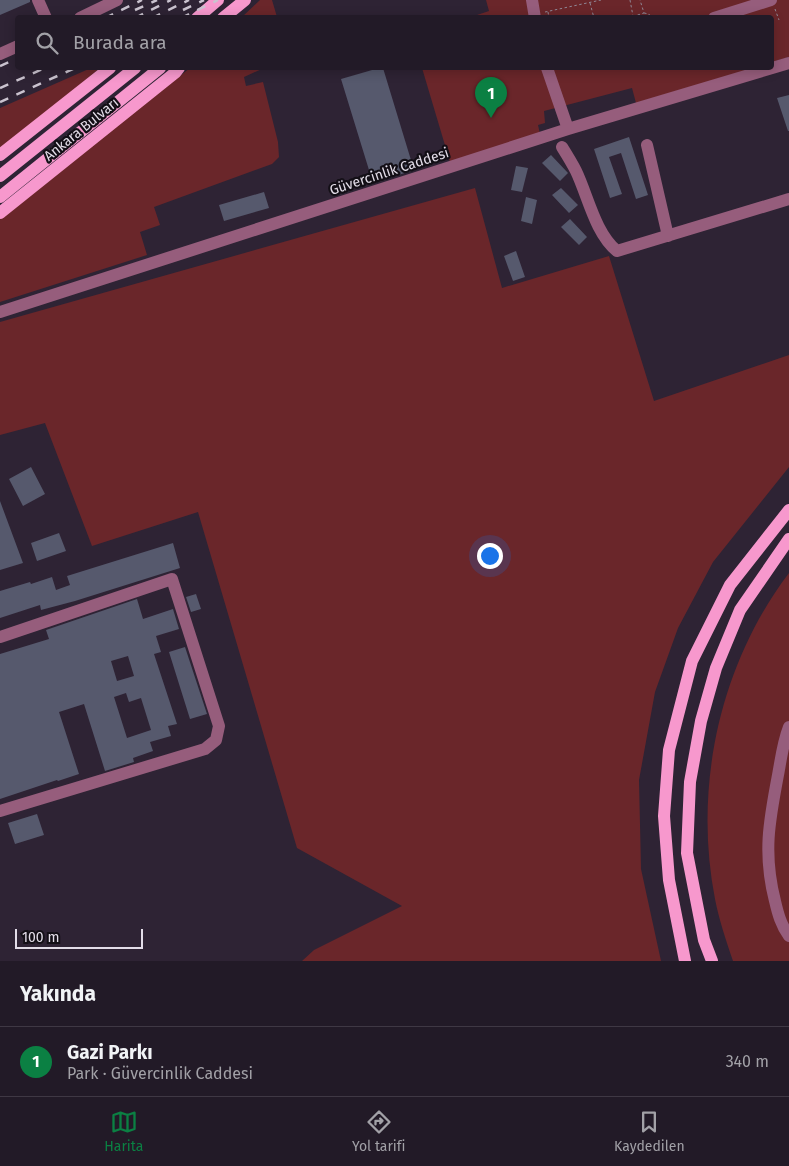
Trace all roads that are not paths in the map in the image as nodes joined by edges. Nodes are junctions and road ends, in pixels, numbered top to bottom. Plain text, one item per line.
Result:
1 (38, 0) edge
2 (117, 0) edge
3 (218, 0) edge
4 (245, 0) edge
5 (532, 0) edge
6 (771, 0) edge
7 (45, 15) edge
8 (86, 15) edge
9 (200, 15) edge
10 (227, 15) edge
11 (531, 15) edge
12 (724, 15) edge
13 (15, 47) edge
14 (0, 54) edge
15 (789, 63) edge
16 (774, 67) edge
17 (107, 70) edge
18 (133, 70) edge
19 (158, 70) edge
20 (178, 70) edge
21 (550, 70) edge
22 (766, 70) edge
23 (568, 129) junction
24 (647, 145) dead end
25 (562, 147) dead end
26 (0, 155) edge
27 (0, 176) edge
28 (0, 197) edge
29 (789, 200) edge
30 (0, 213) edge
31 (668, 236) junction
32 (0, 312) edge
33 (789, 510) edge
34 (789, 539) edge
35 (0, 637) edge
36 (789, 727) edge
37 (0, 811) edge
38 (789, 936) edge
39 (685, 961) edge
40 (712, 961) edge

1 - 7 street
2 - 8 street
3 - 9 main road
4 - 10 main road
5 - 11 street
6 - 12 street
13 - 14 street
15 - 16 street, Güvercinlik Caddesi
17 - 26 main road
18 - 27 main road, Ankara Bulvarı
19 - 28 main road, Ankara Bulvarı
20 - 30 main road, Ankara Bulvarı
21 - 23 street
22 - 23 street, Güvercinlik Caddesi
23 - 32 street, Güvercinlik Caddesi
24 - 31 street
25 - 31 street
29 - 31 street
33 - 39 main road
34 - 40 main road
35 - 37 street
36 - 38 street

